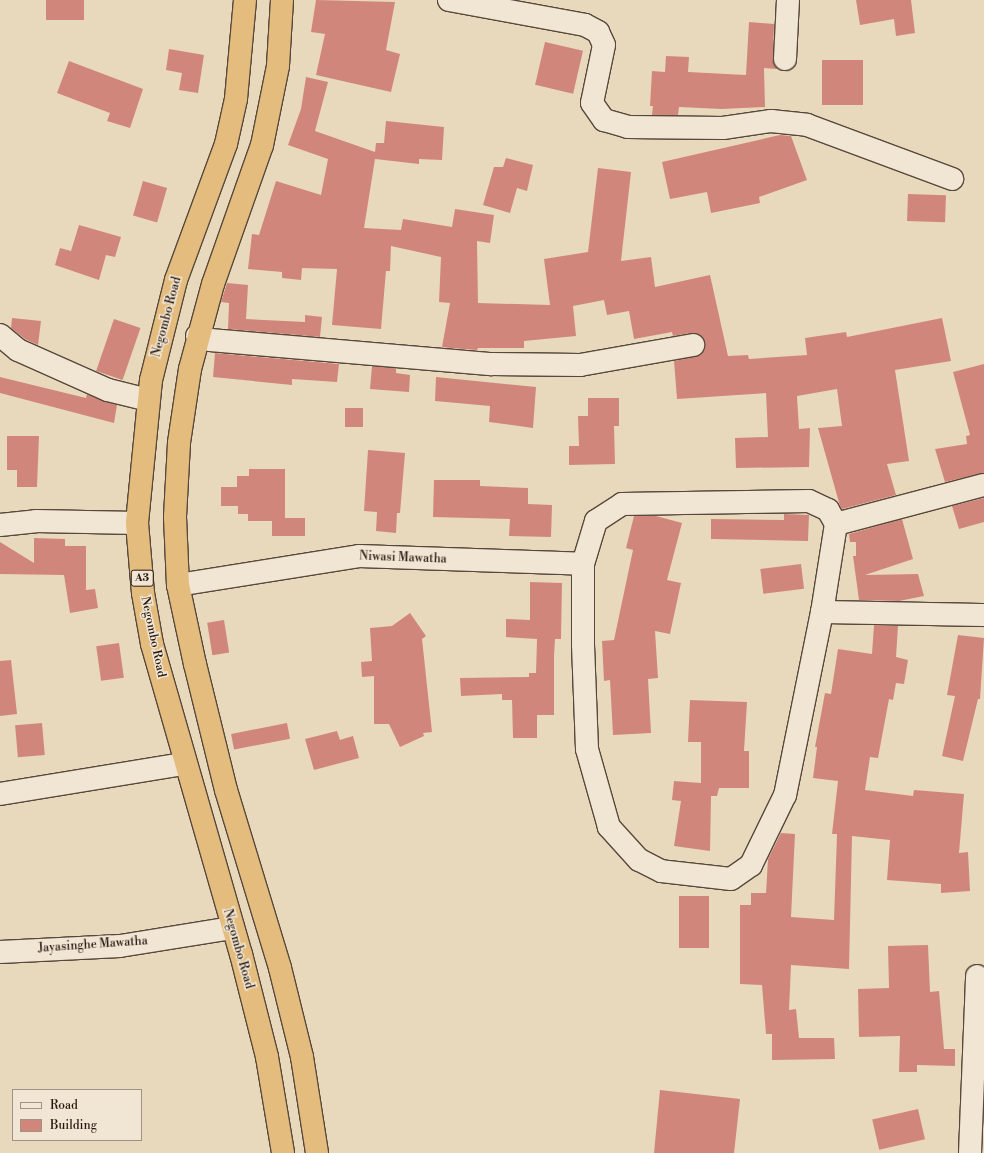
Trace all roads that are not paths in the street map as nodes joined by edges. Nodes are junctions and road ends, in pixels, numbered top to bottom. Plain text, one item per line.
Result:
1 (245, 0) edge
2 (282, 0) edge
3 (449, 0) edge
4 (788, 0) edge
5 (785, 59) dead end
6 (952, 179) dead end
7 (0, 335) edge
8 (197, 336) junction
9 (693, 344) dead end
10 (148, 400) junction
11 (984, 485) edge
12 (137, 523) junction
13 (836, 524) junction
14 (0, 525) edge
15 (583, 564) junction
16 (178, 585) junction
17 (822, 612) junction
18 (984, 615) edge
19 (184, 764) junction
20 (0, 794) edge
21 (233, 928) junction
22 (0, 952) edge
23 (977, 976) dead end
24 (283, 1153) edge
25 (317, 1153) edge
26 (970, 1153) edge

1 - 10 highway, Negombo Road / A3
2 - 8 highway
3 - 6 street
4 - 5 street
7 - 10 street
8 - 9 street
8 - 16 highway
10 - 12 highway, Negombo Road / A3
11 - 13 street
12 - 14 street
12 - 19 highway, Negombo Road / A3
13 - 15 street
13 - 17 street
15 - 16 street, Niwasi Mawatha
15 - 17 street
16 - 25 highway
17 - 18 street
19 - 20 street
19 - 21 highway, Negombo Road / A3
21 - 22 street, Jayasinghe Mawatha
21 - 24 highway, Negombo Road / A3
23 - 26 street

